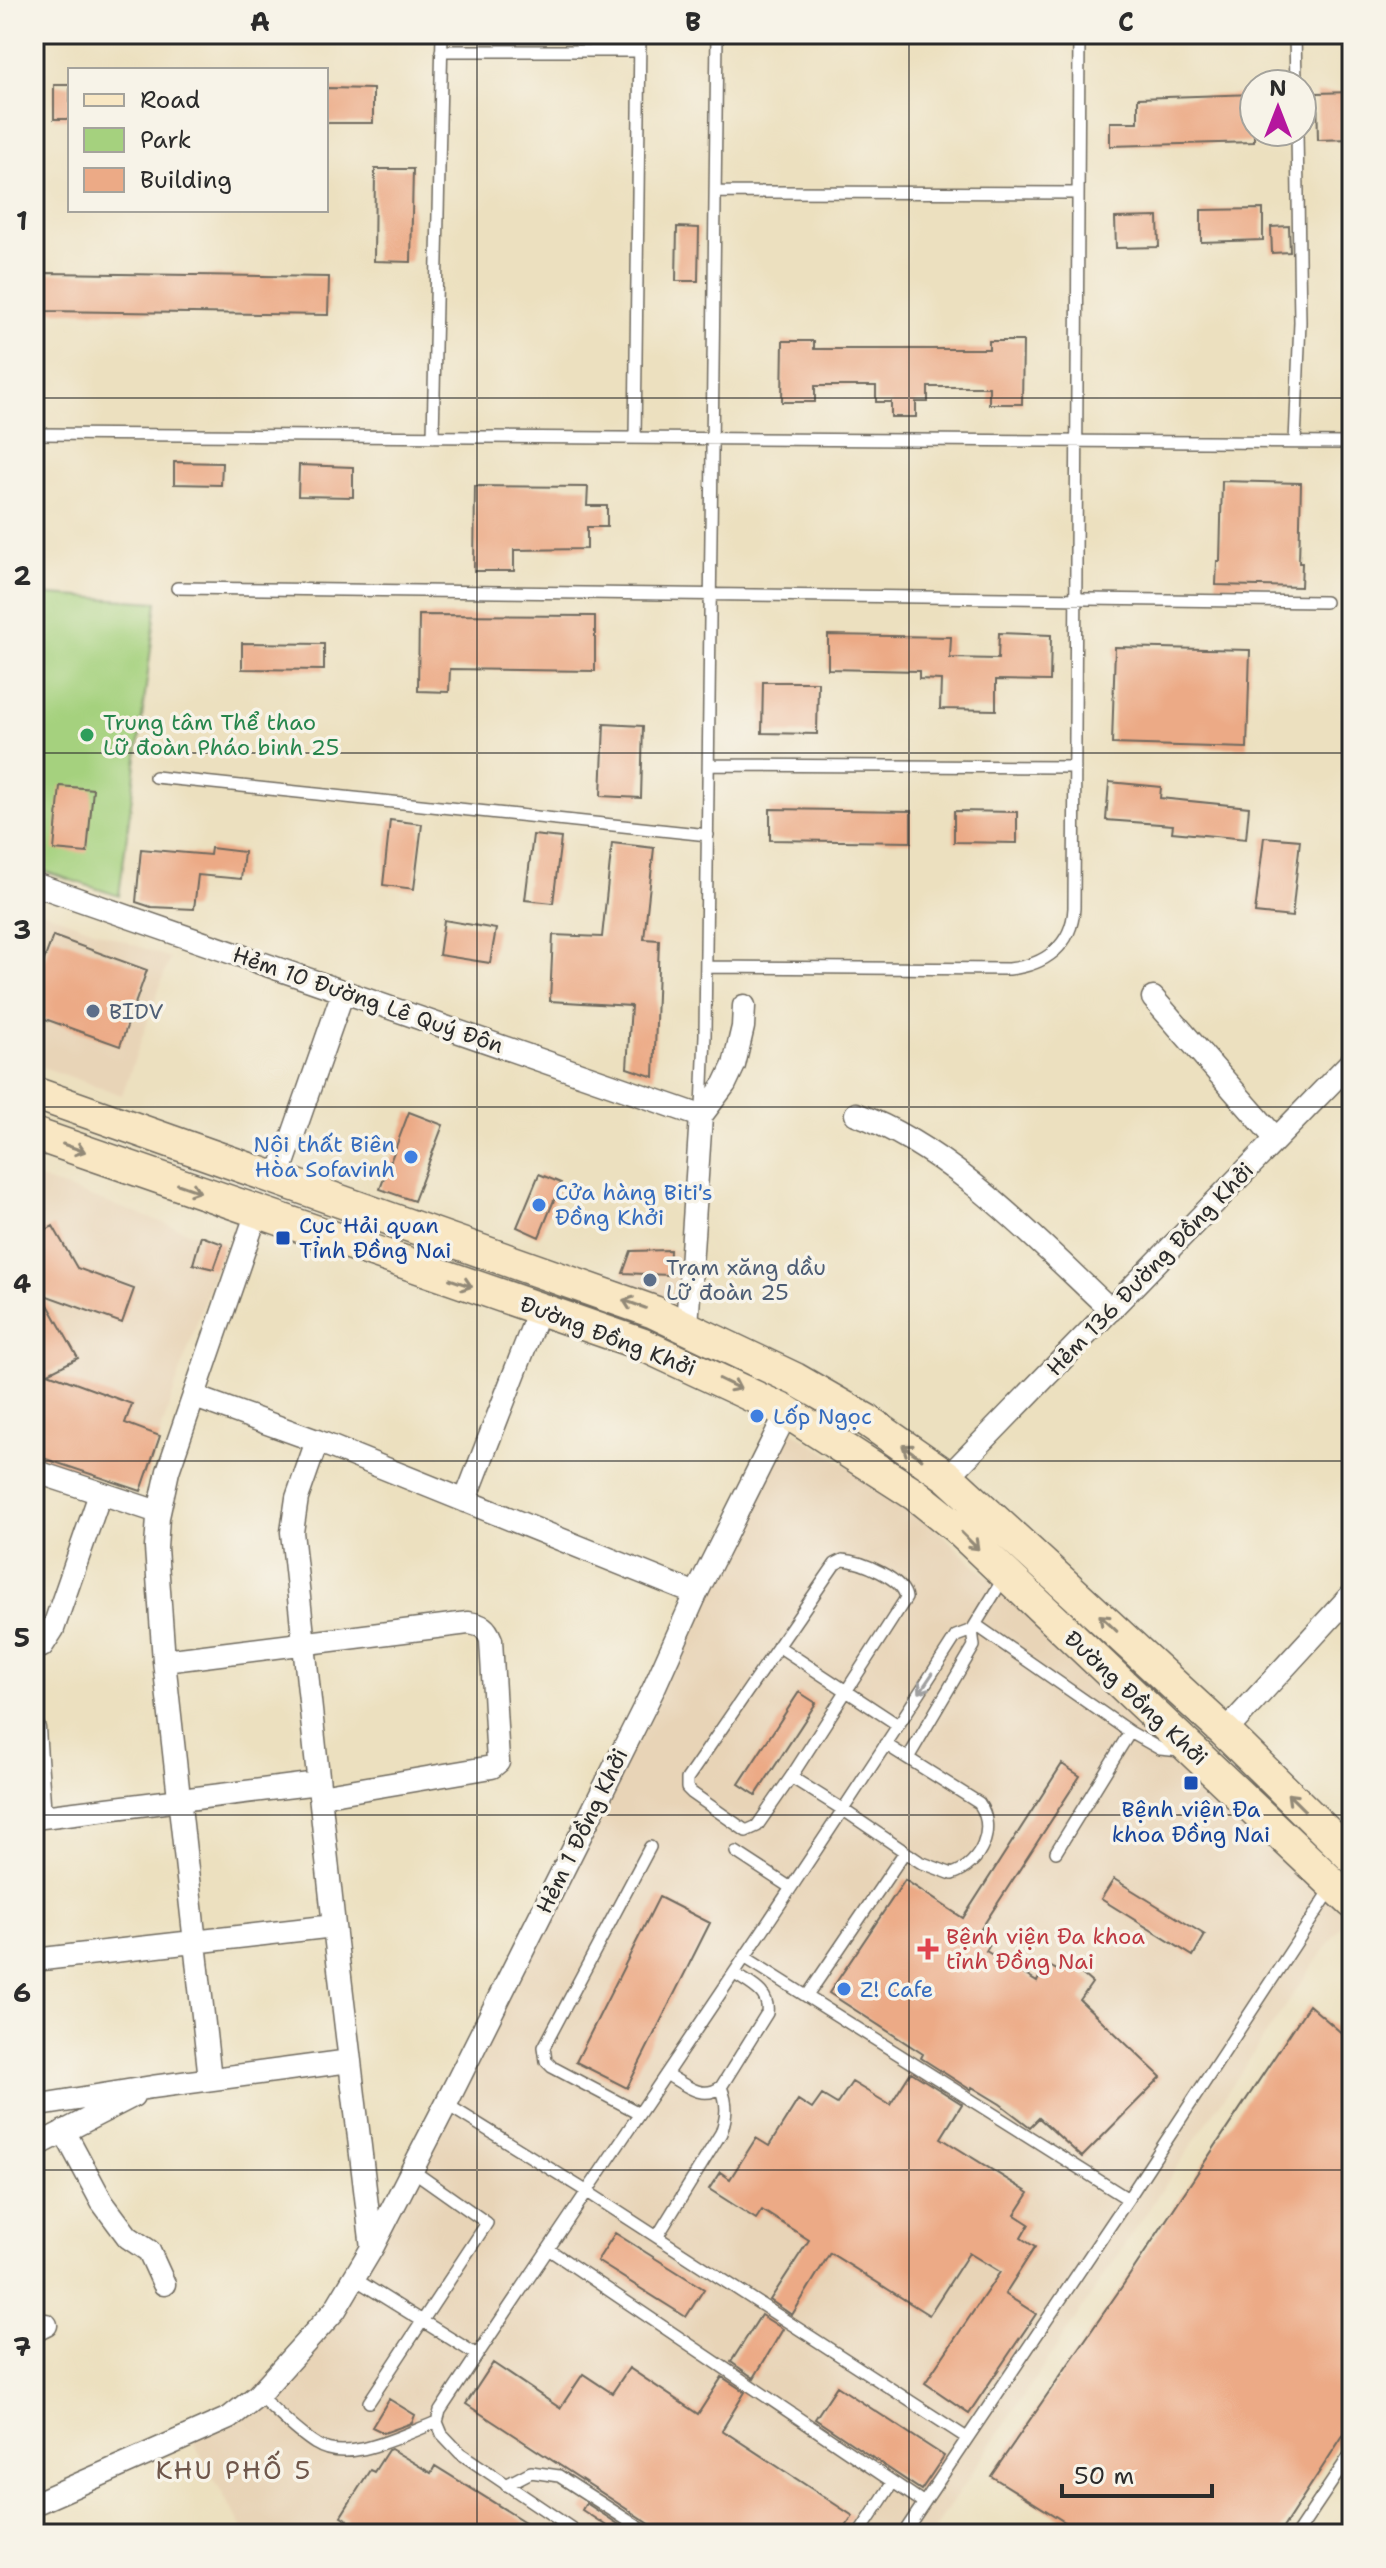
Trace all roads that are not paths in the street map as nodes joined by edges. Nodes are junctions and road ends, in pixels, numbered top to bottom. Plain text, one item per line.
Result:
1 (442, 34) edge
2 (640, 34) edge
3 (717, 34) edge
4 (1079, 34) edge
5 (1295, 34) edge
6 (441, 51) junction
7 (640, 51) junction
8 (1296, 68) edge
9 (1297, 148) edge
10 (715, 192) junction
11 (1078, 193) junction
12 (34, 434) edge
13 (433, 437) junction
14 (635, 438) junction
15 (713, 438) junction
16 (1076, 441) junction
17 (1295, 442) junction
18 (1352, 443) edge
19 (177, 588) dead end
20 (711, 594) junction
21 (1076, 599) junction
22 (1325, 602) dead end
23 (709, 765) junction
24 (1075, 767) junction
25 (155, 777) dead end
26 (708, 835) junction
27 (34, 884) edge
28 (706, 967) junction
29 (343, 992) junction
30 (1153, 998) dead end
31 (744, 1006) dead end
32 (1352, 1061) edge
33 (34, 1093) edge
34 (856, 1114) dead end
35 (701, 1116) junction
36 (127, 1125) junction
37 (34, 1134) edge
38 (1276, 1139) junction
39 (115, 1162) junction
40 (278, 1178) junction
41 (257, 1212) junction
42 (539, 1310) junction
43 (1111, 1310) junction
44 (687, 1326) junction
45 (676, 1360) junction
46 (195, 1397) junction
47 (787, 1412) junction
48 (317, 1441) junction
49 (34, 1471) edge
50 (948, 1477) junction
51 (100, 1494) junction
52 (465, 1501) junction
53 (158, 1512) junction
54 (1005, 1576) junction
55 (696, 1594) junction
56 (1352, 1594) edge
57 (974, 1628) junction
58 (302, 1643) junction
59 (778, 1646) junction
60 (34, 1649) edge
61 (164, 1661) junction
62 (848, 1690) junction
63 (898, 1725) junction
64 (34, 1729) edge
65 (1130, 1732) junction
66 (1225, 1732) junction
67 (885, 1744) junction
68 (1194, 1752) junction
69 (908, 1758) junction
70 (791, 1777) junction
71 (36, 1788) edge
72 (319, 1790) junction
73 (178, 1800) junction
74 (842, 1809) junction
75 (37, 1818) edge
76 (650, 1847) dead end
77 (736, 1852) dead end
78 (1056, 1852) dead end
79 (904, 1853) junction
80 (1352, 1857) edge
81 (791, 1888) junction
82 (1343, 1893) edge
83 (334, 1926) junction
84 (194, 1941) junction
85 (746, 1958) junction
86 (34, 1960) edge
87 (735, 1974) junction
88 (807, 1996) junction
89 (350, 2061) junction
90 (666, 2074) junction
91 (210, 2079) junction
92 (152, 2087) junction
93 (721, 2087) junction
94 (446, 2104) junction
95 (34, 2106) edge
96 (639, 2113) junction
97 (64, 2131) junction
98 (34, 2147) edge
99 (412, 2170) junction
100 (586, 2191) junction
101 (1128, 2199) junction
102 (657, 2237) junction
103 (372, 2248) junction
104 (548, 2249) junction
105 (355, 2279) junction
106 (164, 2284) dead end
107 (424, 2320) junction
108 (477, 2355) junction
109 (258, 2395) junction
110 (369, 2402) dead end
111 (437, 2422) junction
112 (967, 2438) junction
113 (1352, 2452) edge
114 (893, 2482) junction
115 (506, 2485) junction
116 (924, 2503) junction
117 (34, 2504) edge
118 (580, 2534) edge
119 (649, 2534) edge
120 (859, 2534) edge
121 (903, 2534) edge
122 (1297, 2534) edge

1 - 6 lane
2 - 7 lane
3 - 10 lane
4 - 11 lane
5 - 8 lane
6 - 7 lane
6 - 13 lane
7 - 14 lane
9 - 17 lane
10 - 11 lane
10 - 15 lane
11 - 16 lane
12 - 13 lane
13 - 14 lane
14 - 15 lane
15 - 16 lane
15 - 20 lane
16 - 17 lane
16 - 21 lane
17 - 18 lane
19 - 20 lane
20 - 21 lane
20 - 23 lane
21 - 22 lane
21 - 24 lane
23 - 24 lane
23 - 26 lane
24 - 28 lane
25 - 26 lane
26 - 28 lane
27 - 29 street, Hẻm 10 Đường Lê Quý Đôn
28 - 35 lane
29 - 35 street, Hẻm 10 Đường Lê Quý Đôn
29 - 40 street
30 - 38 street
31 - 35 street
32 - 38 street, Hẻm 136 Đường Đồng Khởi
33 - 36 main road, Đường Đồng Khởi
34 - 43 street
35 - 44 street
36 - 39 main road
36 - 40 main road, Đường Đồng Khởi
37 -> 39 main road, Đường Đồng Khởi
38 - 43 street, Hẻm 136 Đường Đồng Khởi
39 -> 41 main road, Đường Đồng Khởi
44 -> 40 main road, Đường Đồng Khởi
41 -> 42 main road, Đường Đồng Khởi
41 - 46 street
42 - 45 main road, Đường Đồng Khởi
42 - 52 street
43 - 50 street, Hẻm 136 Đường Đồng Khởi
44 - 45 main road
50 -> 44 main road, Đường Đồng Khởi
45 -> 47 main road, Đường Đồng Khởi
46 - 48 street
46 - 53 street
47 -> 54 main road, Đường Đồng Khởi
47 - 55 street, Hẻm 1 Đồng Khởi
48 - 52 street
48 - 58 street
49 - 51 street
66 -> 50 main road, Đường Đồng Khởi
51 - 53 street
51 - 60 street
52 - 55 street
53 - 61 street
54 - 57 lane
54 - 68 main road, Đường Đồng Khởi
55 - 94 street, Hẻm 1 Đồng Khởi
56 - 66 street
57 -> 63 lane
57 - 65 lane
57 - 69 lane
58 - 61 street
58 - 72 street
58 - 72 street
59 - 62 lane
59 - 62 lane
59 - 70 lane
61 - 73 street
62 - 63 lane
62 - 70 lane
63 - 67 lane
64 - 71 street
65 - 68 lane
65 - 78 lane
80 -> 66 main road, Đường Đồng Khởi
67 - 69 lane
67 - 74 lane
68 - 82 main road, Đường Đồng Khởi
69 - 79 lane
70 - 74 lane
71 - 75 street
72 - 73 street
72 - 83 street
73 - 75 street
73 - 84 street
74 - 79 lane
74 - 81 lane
76 - 96 lane
77 - 81 lane
79 - 88 lane
81 - 85 lane
82 - 101 lane
83 - 84 street
83 - 89 street
84 - 86 street
84 - 91 street
85 - 87 lane
85 - 88 lane
87 - 90 lane
87 - 93 lane
88 - 101 lane
89 - 91 street
89 - 103 street
90 - 93 lane
90 - 96 lane
91 - 92 street
92 - 95 street
92 - 97 street
93 - 102 lane
94 - 99 street, Hẻm 1 Đồng Khởi
94 - 100 lane
96 - 100 lane
97 - 98 street
97 - 106 street
99 - 103 street, Hẻm 1 Đồng Khởi
99 - 107 lane
100 - 102 lane
100 - 104 lane
101 - 112 lane
102 - 112 lane
103 - 105 street, Hẻm 1 Đồng Khởi
104 - 108 lane
104 - 114 lane
105 - 107 lane
105 - 109 street, Hẻm 1 Đồng Khởi
107 - 108 lane
107 - 110 lane
108 - 111 lane
109 - 111 lane
109 - 117 street, Hẻm 1 Đồng Khởi
111 - 115 lane
112 - 116 lane
113 - 122 lane
114 - 116 lane
114 - 120 lane
115 - 118 lane
115 - 119 lane
116 - 121 lane

